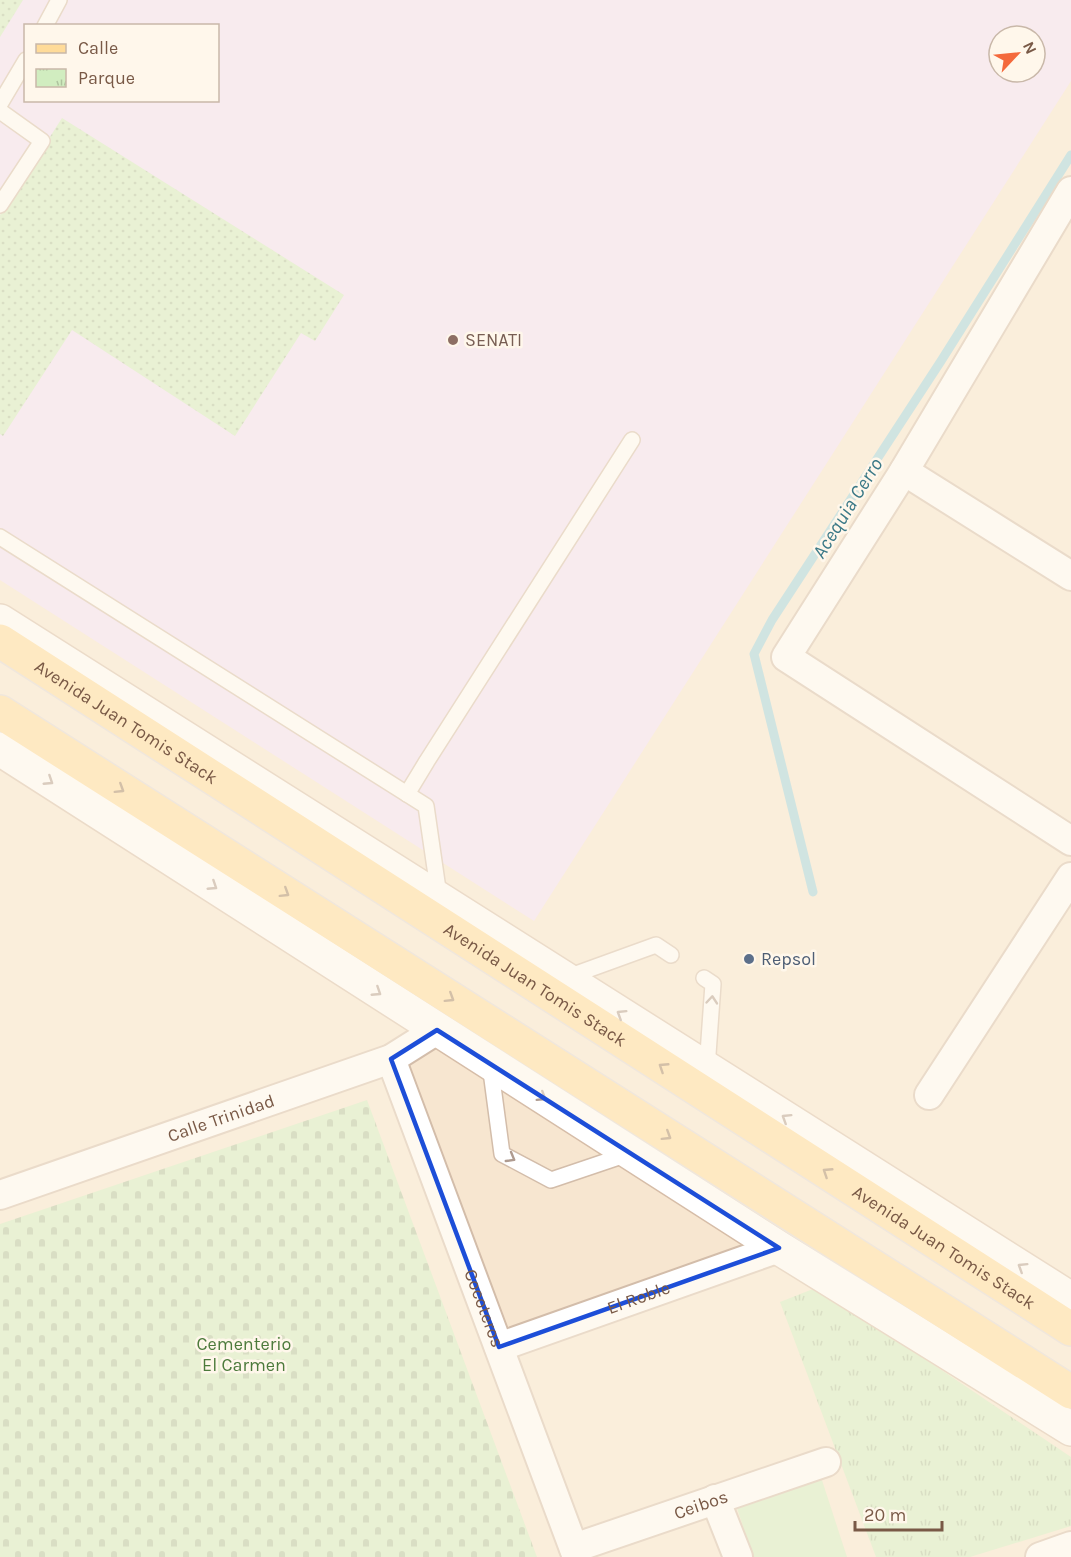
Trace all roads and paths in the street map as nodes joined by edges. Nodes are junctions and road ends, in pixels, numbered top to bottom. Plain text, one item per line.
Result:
1 (59, 0) edge
2 (46, 24) edge
3 (24, 63) edge
4 (0, 104) edge
5 (0, 111) edge
6 (1071, 191) edge
7 (0, 205) edge
8 (1062, 211) edge
9 (632, 440) dead end
10 (904, 471) junction
11 (0, 537) edge
12 (1071, 576) edge
13 (0, 621) edge
14 (0, 640) edge
15 (0, 712) edge
16 (0, 749) edge
17 (407, 794) junction
18 (1071, 841) edge
19 (1071, 877) edge
20 (440, 899) junction
21 (671, 955) dead end
22 (565, 978) junction
23 (705, 978) dead end
24 (437, 1030) junction
25 (392, 1059) junction
26 (490, 1064) junction
27 (707, 1068) junction
28 (929, 1095) dead end
29 (630, 1153) junction
30 (0, 1196) edge
31 (779, 1248) junction
32 (1071, 1299) edge
33 (1071, 1329) edge
34 (499, 1347) junction
35 (1071, 1392) edge
36 (1071, 1429) edge
37 (825, 1462) dead end
38 (715, 1499) junction
39 (1071, 1546) edge
40 (575, 1552) edge
41 (738, 1557) edge
42 (1040, 1557) edge

1 - 2 lane
3 - 4 lane
5 - 7 lane
6 - 8 street
8 - 10 street
9 - 17 lane
10 - 12 street
10 - 18 street
11 - 17 lane
13 - 20 street, Avenida Juan Tomis Stack
33 -> 14 main road, Avenida Juan Tomis Stack
15 -> 35 main road
16 -> 24 street
17 - 20 lane
19 - 28 street
20 - 22 street, Avenida Juan Tomis Stack
21 - 22 lane
27 -> 22 street, Avenida Juan Tomis Stack
27 -> 23 lane
24 - 25 street, Calle Trinidad
24 - 26 street
25 - 30 street, Calle Trinidad
25 - 34 street, Cocoteros
26 -> 29 street
26 -> 29 lane
32 -> 27 street, Avenida Juan Tomis Stack
29 - 31 street
31 - 34 street, El Roble
31 - 36 street
34 - 40 street, Cocoteros
37 - 38 street, Ceibos
38 - 40 street, Ceibos
38 - 41 street
39 - 42 street

